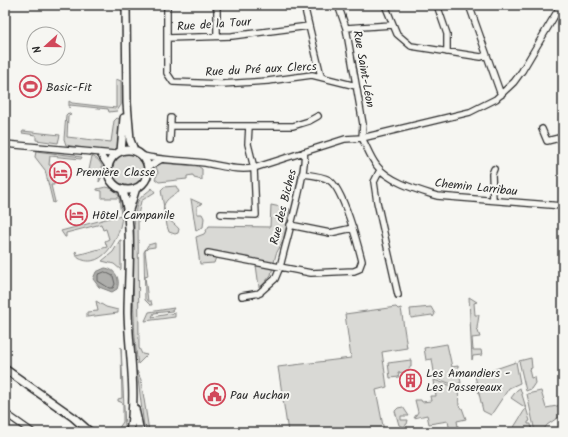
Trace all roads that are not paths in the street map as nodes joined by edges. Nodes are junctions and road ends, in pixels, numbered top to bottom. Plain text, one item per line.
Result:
1 (126, 5) edge
2 (167, 5) edge
3 (217, 5) edge
4 (304, 5) edge
5 (338, 5) edge
6 (385, 5) edge
7 (437, 5) edge
8 (469, 5) edge
9 (561, 5) edge
10 (392, 25) junction
11 (309, 26) junction
12 (346, 28) junction
13 (217, 36) junction
14 (167, 38) junction
15 (447, 52) junction
16 (486, 55) junction
17 (321, 76) junction
18 (356, 86) junction
19 (127, 88) junction
20 (501, 95) junction
21 (318, 116) dead end
22 (171, 118) dead end
23 (171, 126) junction
24 (249, 126) junction
25 (542, 129) dead end
26 (563, 137) edge
27 (362, 138) junction
28 (170, 140) dead end
29 (5, 144) edge
30 (134, 150) junction
31 (118, 152) junction
32 (304, 152) junction
33 (100, 154) junction
34 (143, 156) junction
35 (160, 160) junction
36 (108, 166) junction
37 (148, 167) junction
38 (254, 168) junction
39 (494, 169) dead end
40 (380, 170) junction
41 (302, 174) junction
42 (136, 188) junction
43 (122, 189) junction
44 (493, 200) junction
45 (563, 206) edge
46 (128, 212) junction
47 (221, 214) dead end
48 (290, 225) junction
49 (353, 228) junction
50 (563, 240) edge
51 (563, 246) edge
52 (208, 253) dead end
53 (280, 267) junction
54 (398, 295) dead end
55 (242, 296) dead end
56 (5, 369) edge
57 (133, 399) junction
58 (5, 414) edge
59 (88, 430) edge
60 (32, 432) edge
61 (93, 432) edge
62 (130, 432) edge
63 (140, 432) edge

1 - 19 main road
2 - 14 street, Rue du Pré aux Clercs
3 - 13 street
4 - 11 street
5 - 12 street, Rue Saint-Léon
6 - 10 street
7 - 15 street
8 - 16 street
9 - 20 street
10 - 12 street
10 - 15 street
11 - 13 street, Rue de la Tour
11 - 17 street
12 - 18 street, Rue Saint-Léon
13 - 14 street, Rue de la Tour
14 - 17 street, Rue du Pré aux Clercs
15 - 16 street
16 - 20 street
17 - 18 street, Rue du Pré aux Clercs
18 - 27 street, Rue Saint-Léon
19 - 30 main road
19 - 31 main road
20 - 27 street
21 - 24 street
22 - 23 street
23 - 24 street
23 - 28 street
24 - 38 street
25 - 26 street
27 - 32 street
27 - 40 street, Chemin Larribau
29 - 33 street
30 - 31 main road
30 - 34 main road
31 - 33 street
31 - 36 main road
32 - 38 street
32 - 41 street, Rue des Biches
33 - 36 street
34 - 35 street
34 - 37 main road
35 - 37 street
35 - 38 street
36 - 43 main road
37 - 42 main road
38 - 47 street
39 - 44 street
40 - 44 street, Chemin Larribau
40 - 54 street
41 - 48 street, Rue des Biches
41 - 49 street
42 - 43 main road
42 - 46 main road
43 - 46 main road
44 - 45 street, Chemin Larribau
46 - 57 main road
48 - 49 street
48 - 53 street, Rue des Biches
49 - 53 street
50 - 51 street
52 - 53 street
53 - 55 street, Rue des Biches
56 - 59 main road
57 - 62 main road
57 - 63 main road
58 - 60 street
59 - 61 main road

